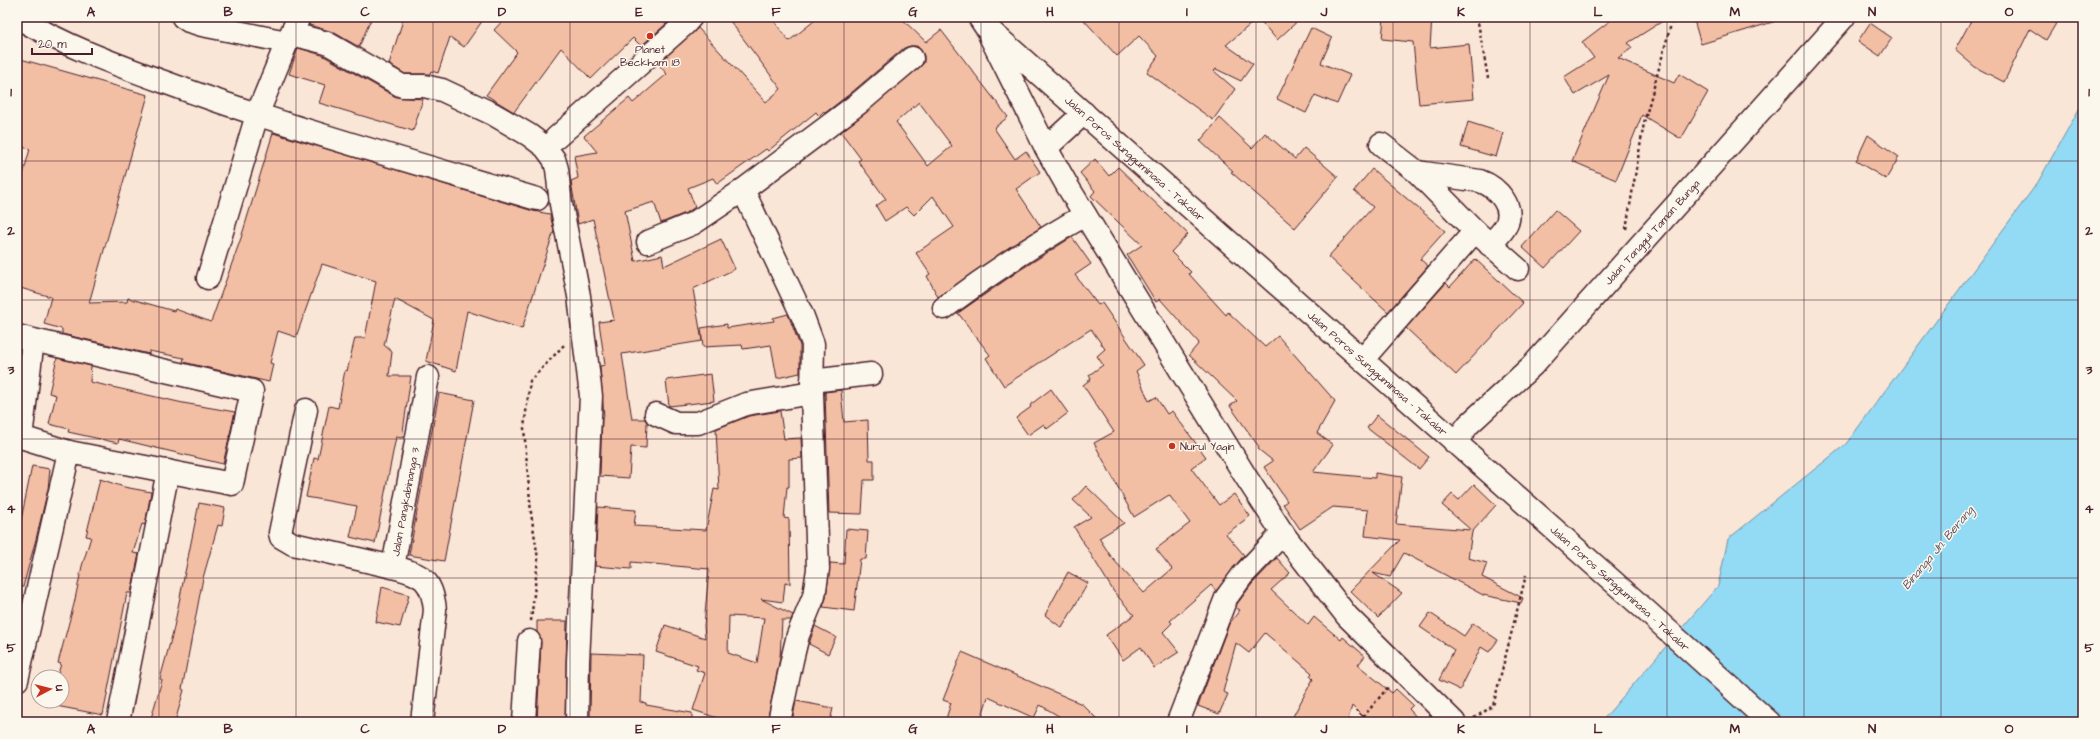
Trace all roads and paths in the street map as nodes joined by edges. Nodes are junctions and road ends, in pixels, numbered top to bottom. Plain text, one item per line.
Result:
1 (17, 17) edge
2 (184, 17) edge
3 (691, 17) edge
4 (1477, 17) edge
5 (1673, 17) edge
6 (1844, 17) edge
7 (982, 21) edge
8 (293, 31) edge
9 (912, 58) dead end
10 (1488, 78) dead end
11 (1084, 113) junction
12 (257, 115) junction
13 (556, 138) dead end
14 (1381, 144) dead end
15 (1046, 148) junction
16 (1417, 172) junction
17 (742, 190) junction
18 (537, 199) dead end
19 (1085, 215) junction
20 (1625, 232) dead end
21 (1483, 238) junction
22 (648, 242) dead end
23 (1518, 269) dead end
24 (208, 278) dead end
25 (944, 308) dead end
26 (25, 338) edge
27 (586, 339) junction
28 (1362, 359) junction
29 (871, 374) dead end
30 (428, 377) dead end
31 (812, 387) junction
32 (306, 410) dead end
33 (656, 414) dead end
34 (19, 437) edge
35 (1455, 442) junction
36 (69, 452) junction
37 (168, 471) junction
38 (1283, 533) junction
39 (393, 567) junction
40 (1526, 575) dead end
41 (529, 641) joint
42 (1401, 672) junction
43 (17, 680) edge
44 (1180, 717) edge
45 (118, 722) edge
46 (422, 722) edge
47 (524, 722) edge
48 (576, 722) edge
49 (779, 722) edge
50 (1359, 722) edge
51 (1454, 722) edge
52 (1469, 722) edge
53 (1769, 722) edge

1 - 12 main road
2 - 8 main road
3 - 13 main road
4 - 10 path
5 - 20 path
6 - 35 main road, Jalan Tanggul Taman Bunga
7 - 11 main road, Jalan Poros Sungguminasa - Takalar
7 - 15 main road, Jalan Poros Sungguminasa - Takalar
8 - 12 main road
8 - 27 main road
9 - 17 main road
11 - 15 main road
11 - 28 main road, Jalan Poros Sungguminasa - Takalar
12 - 18 main road
12 - 24 main road
14 - 16 main road
15 - 19 main road, Jalan Poros Sungguminasa - Takalar
16 - 21 main road
16 - 21 main road
17 - 22 main road
17 - 31 main road
19 - 25 main road
19 - 38 main road, Jalan Poros Sungguminasa - Takalar
21 - 23 main road
21 - 28 main road
26 - 34 main road
26 - 37 main road
27 - 41 path
27 - 48 main road
28 - 35 main road, Jalan Poros Sungguminasa - Takalar
29 - 31 main road
30 - 39 main road, Jalan Pangkabinanga 3
31 - 33 main road
31 - 49 main road
32 - 39 main road
34 - 36 main road
35 - 53 main road, Jalan Poros Sungguminasa - Takalar
36 - 37 main road
36 - 43 main road
37 - 45 main road
38 - 42 main road, Jalan Poros Sungguminasa - Takalar
38 - 44 main road
39 - 46 main road, Jalan Pangkabinanga 3
40 - 52 path
41 - 47 main road
42 - 50 path
42 - 51 main road, Jalan Poros Sungguminasa - Takalar

